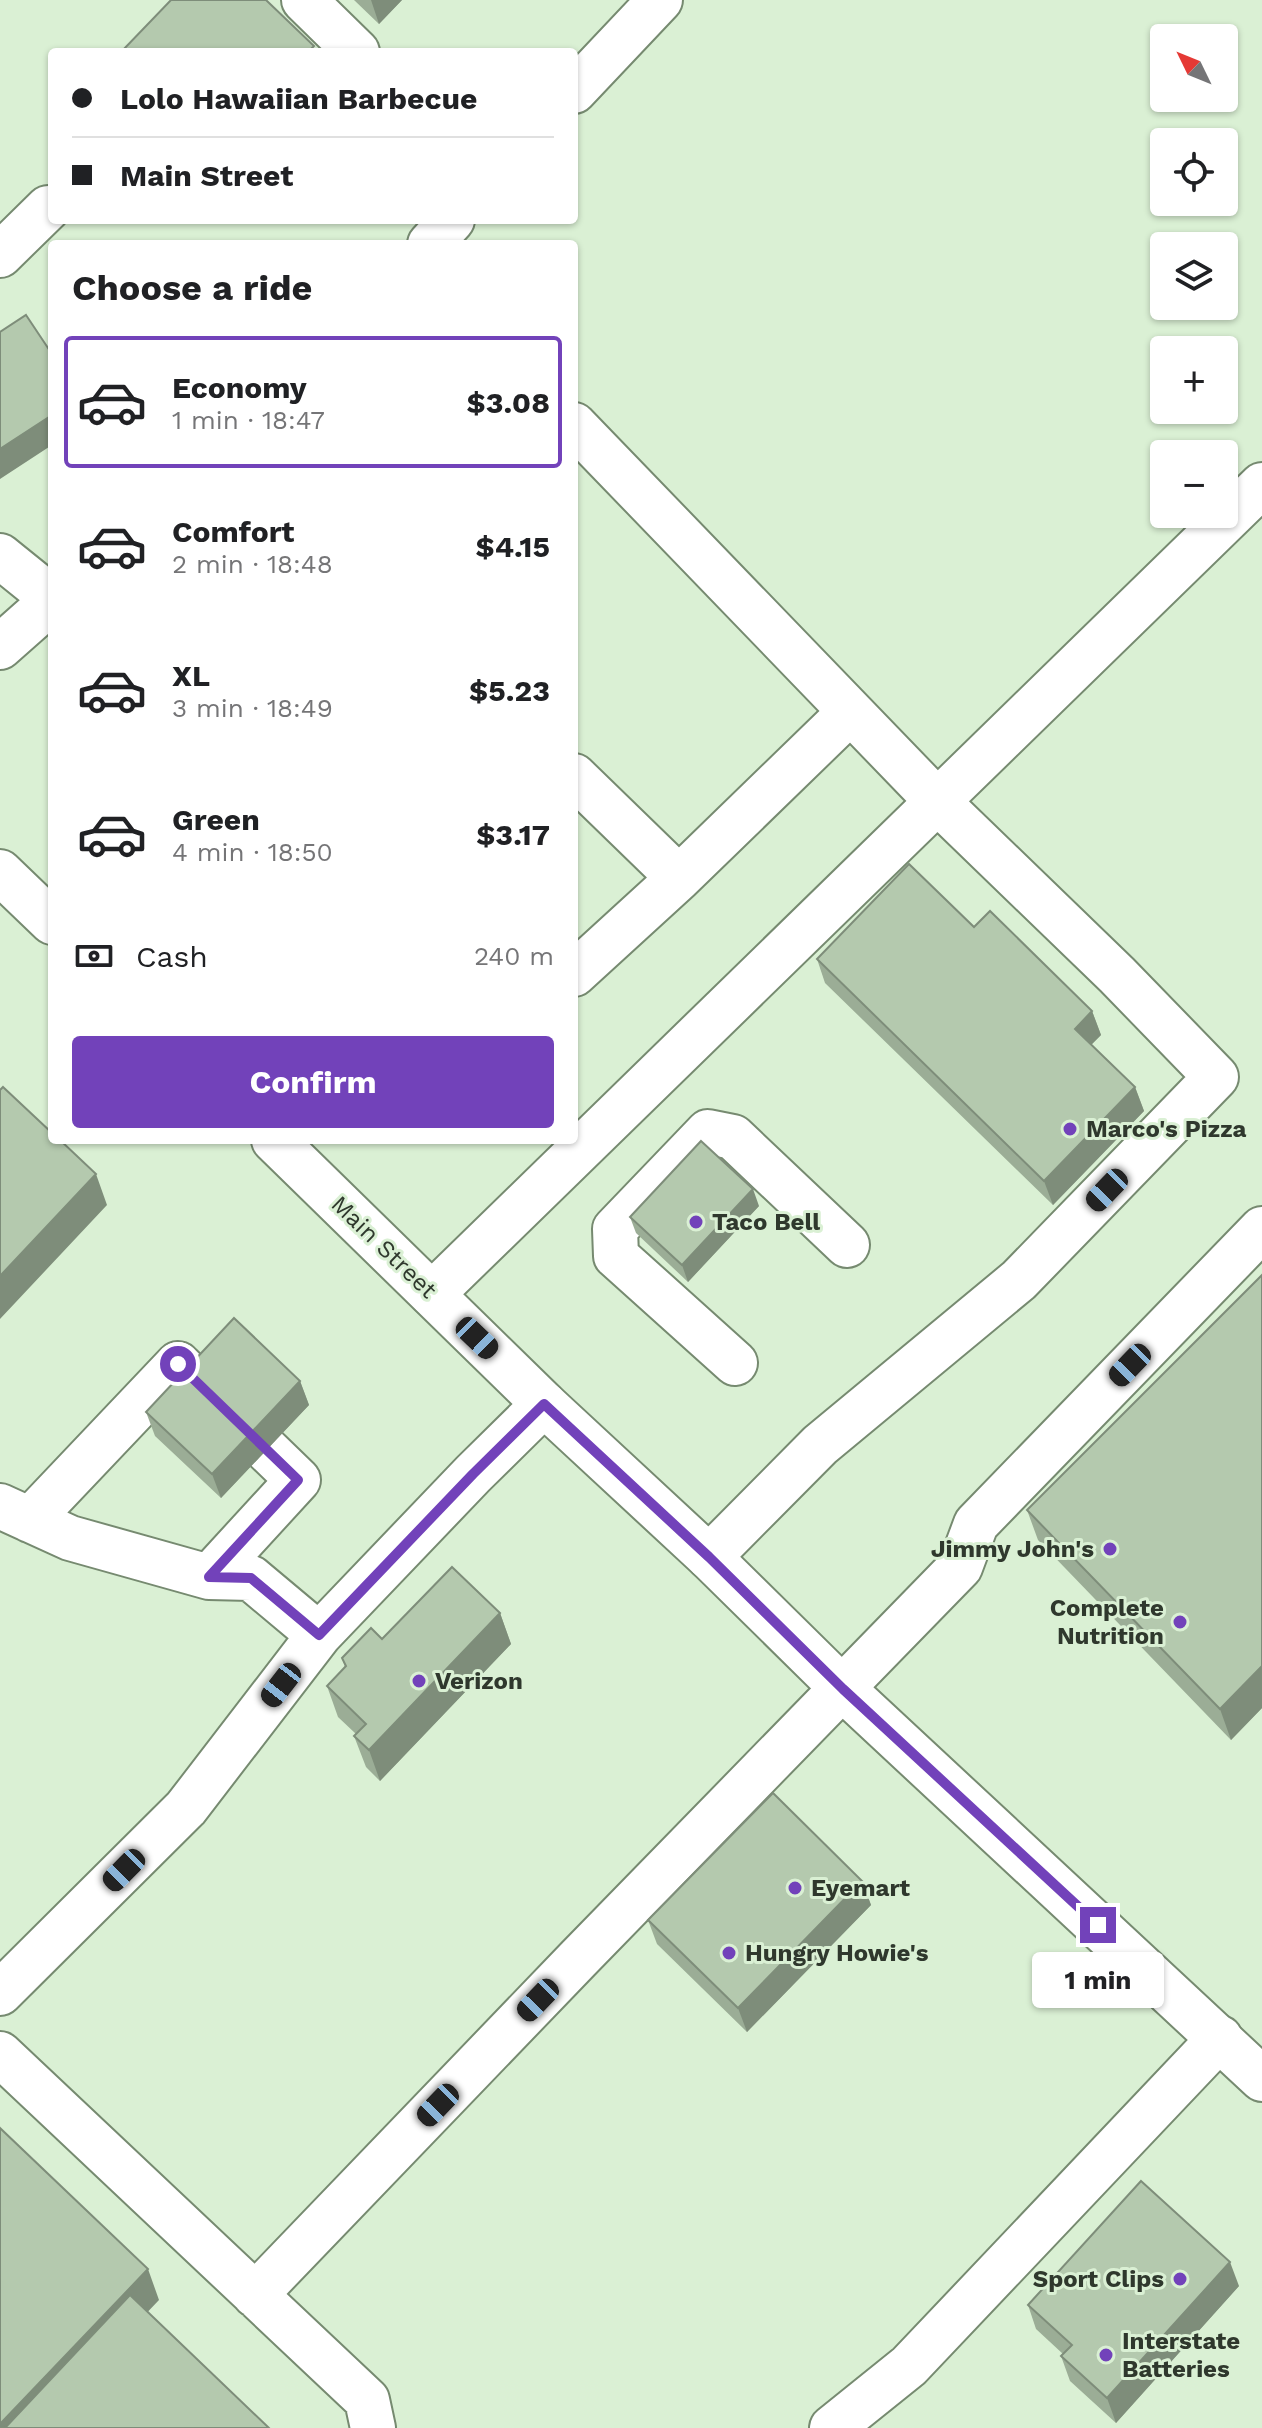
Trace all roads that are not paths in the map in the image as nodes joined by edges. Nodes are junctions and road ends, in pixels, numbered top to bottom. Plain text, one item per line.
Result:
1 (304, 0) edge
2 (660, 0) edge
3 (353, 48) edge
4 (578, 87) edge
5 (48, 208) dead end
6 (448, 224) edge
7 (434, 240) edge
8 (0, 255) edge
9 (578, 429) edge
10 (1262, 485) edge
11 (0, 556) edge
12 (48, 596) edge
13 (48, 603) edge
14 (0, 647) edge
15 (850, 712) junction
16 (578, 780) edge
17 (937, 801) junction
18 (0, 872) edge
19 (679, 878) junction
20 (48, 918) edge
21 (578, 970) edge
22 (278, 1144) edge
23 (1262, 1229) edge
24 (847, 1245) dead end
25 (432, 1294) junction
26 (735, 1363) dead end
27 (544, 1404) junction
28 (15, 1513) edge
29 (709, 1557) junction
30 (209, 1577) junction
31 (319, 1635) junction
32 (843, 1689) junction
33 (0, 1993) edge
34 (1220, 2038) junction
35 (0, 2054) edge
36 (1262, 2079) edge
37 (255, 2295) junction
38 (373, 2428) edge
39 (832, 2428) edge

1 - 3 main road
2 - 4 main road
5 - 8 main road
6 - 7 main road
9 - 15 main road
10 - 17 main road
11 - 12 main road
13 - 14 main road
15 - 17 main road
15 - 19 main road
16 - 19 main road
17 - 25 main road
17 - 29 main road
18 - 20 main road
19 - 21 main road
22 - 25 main road, Main Street
23 - 32 main road
24 - 26 main road
25 - 27 main road, Main Street
27 - 29 main road, Main Street
27 - 31 main road
28 - 30 main road
28 - 30 main road
29 - 32 main road, Main Street
30 - 31 main road
31 - 33 main road
32 - 34 main road, Main Street
32 - 37 main road
34 - 36 main road, Main Street
34 - 39 main road
35 - 37 main road
37 - 38 main road

